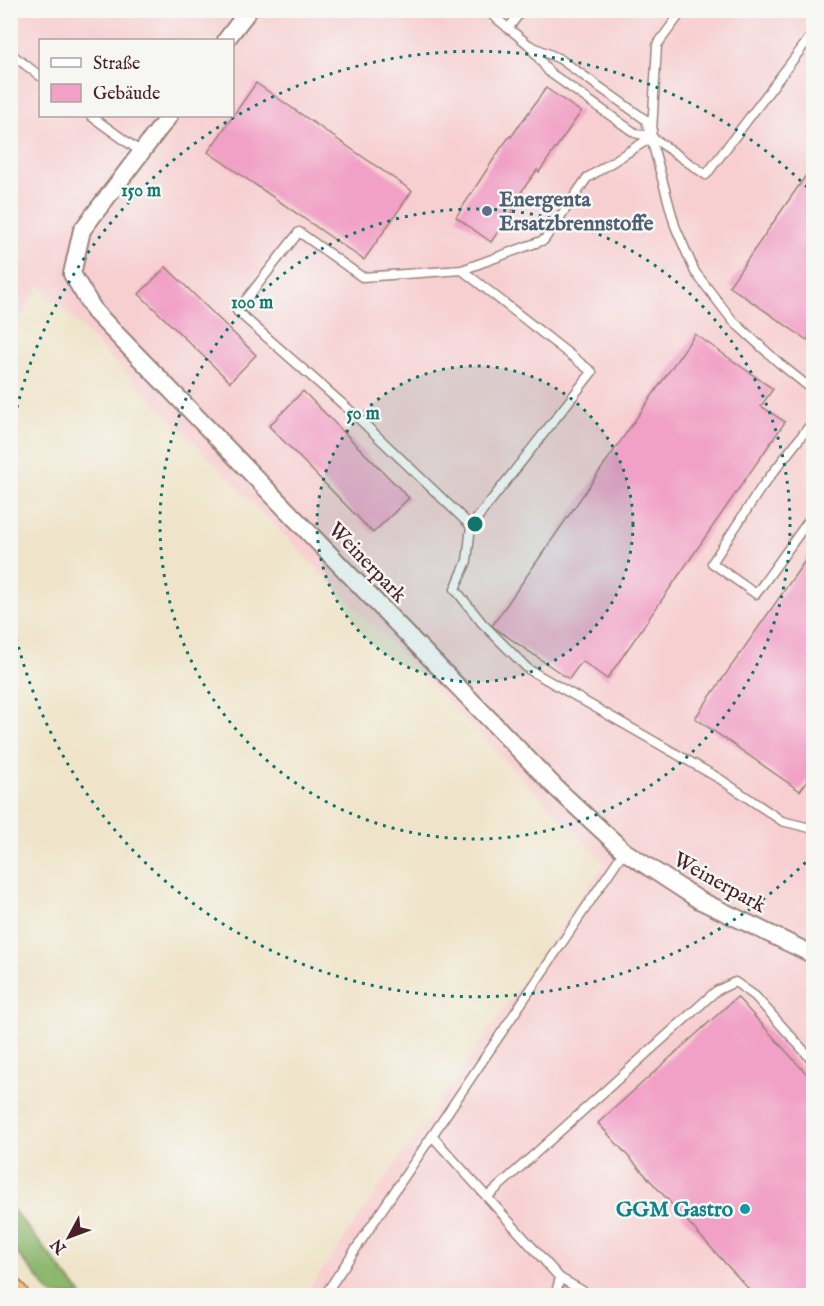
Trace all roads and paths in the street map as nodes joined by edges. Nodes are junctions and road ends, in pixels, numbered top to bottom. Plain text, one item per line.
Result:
1 (249, 10) edge
2 (486, 10) edge
3 (522, 10) edge
4 (683, 10) edge
5 (508, 29) junction
6 (813, 32) edge
7 (227, 39) edge
8 (529, 45) junction
9 (10, 53) edge
10 (39, 75) edge
11 (92, 117) edge
12 (168, 117) edge
13 (652, 138) junction
14 (141, 152) junction
15 (462, 270) junction
16 (813, 391) edge
17 (813, 420) edge
18 (813, 513) edge
19 (471, 526) junction
20 (813, 829) edge
21 (624, 851) junction
22 (813, 955) edge
23 (813, 1062) edge
24 (432, 1136) junction
25 (487, 1197) junction
26 (560, 1278) junction
27 (10, 1292) edge
28 (14, 1296) edge
29 (324, 1296) edge
30 (555, 1296) edge
31 (592, 1296) edge

1 - 7 street
2 - 5 lane
3 - 5 lane
4 - 13 lane
5 - 8 lane
6 - 13 lane
8 - 13 lane
8 - 13 lane
9 - 10 lane
11 - 14 lane
12 - 14 street, Weinerpark
13 - 15 lane
13 - 16 lane
14 - 21 street, Weinerpark
15 - 19 lane
15 - 19 lane
17 - 18 lane
19 - 20 lane
21 - 22 street, Weinerpark
21 - 24 lane
23 - 25 lane
24 - 25 lane
24 - 29 lane
25 - 26 lane
26 - 30 lane
26 - 31 lane
27 - 28 highway

